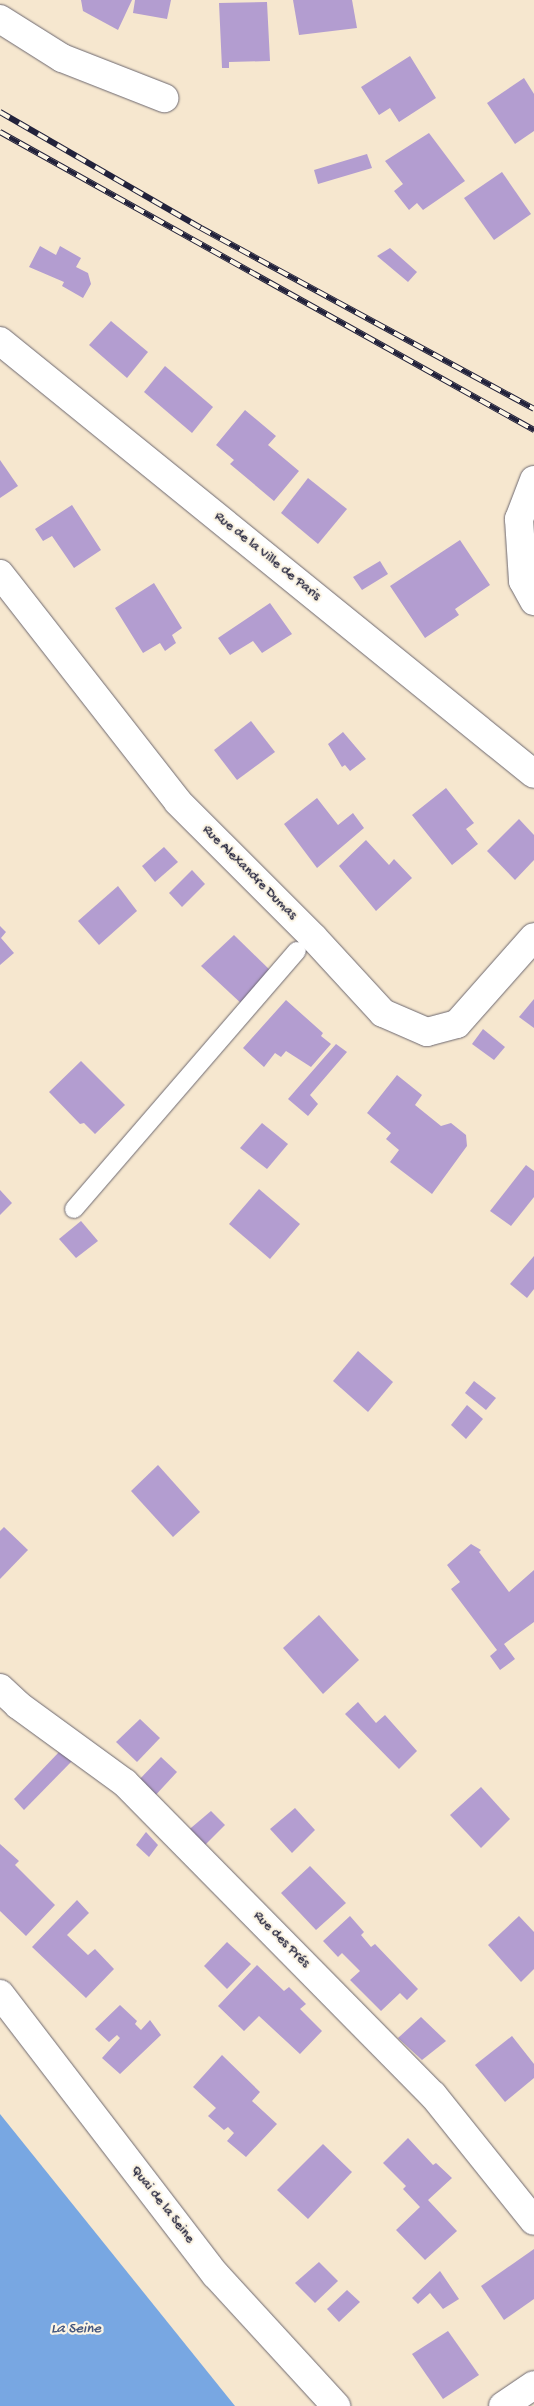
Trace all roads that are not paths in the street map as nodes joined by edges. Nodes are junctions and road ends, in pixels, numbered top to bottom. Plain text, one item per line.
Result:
1 (0, 19) edge
2 (164, 98) dead end
3 (0, 341) edge
4 (534, 480) edge
5 (0, 574) edge
6 (534, 601) edge
7 (534, 774) edge
8 (534, 937) edge
9 (297, 951) dead end
10 (74, 1209) dead end
11 (0, 1688) edge
12 (0, 1994) edge
13 (534, 2221) edge
14 (534, 2385) edge
15 (336, 2406) edge
16 (503, 2406) edge

1 - 2 street
3 - 7 street, Rue de la Ville de Paris
4 - 6 street
5 - 8 street, Rue Alexandre Dumas
9 - 10 lane
11 - 13 street, Rue des Prés
12 - 15 street, Quai de la Seine
14 - 16 street

